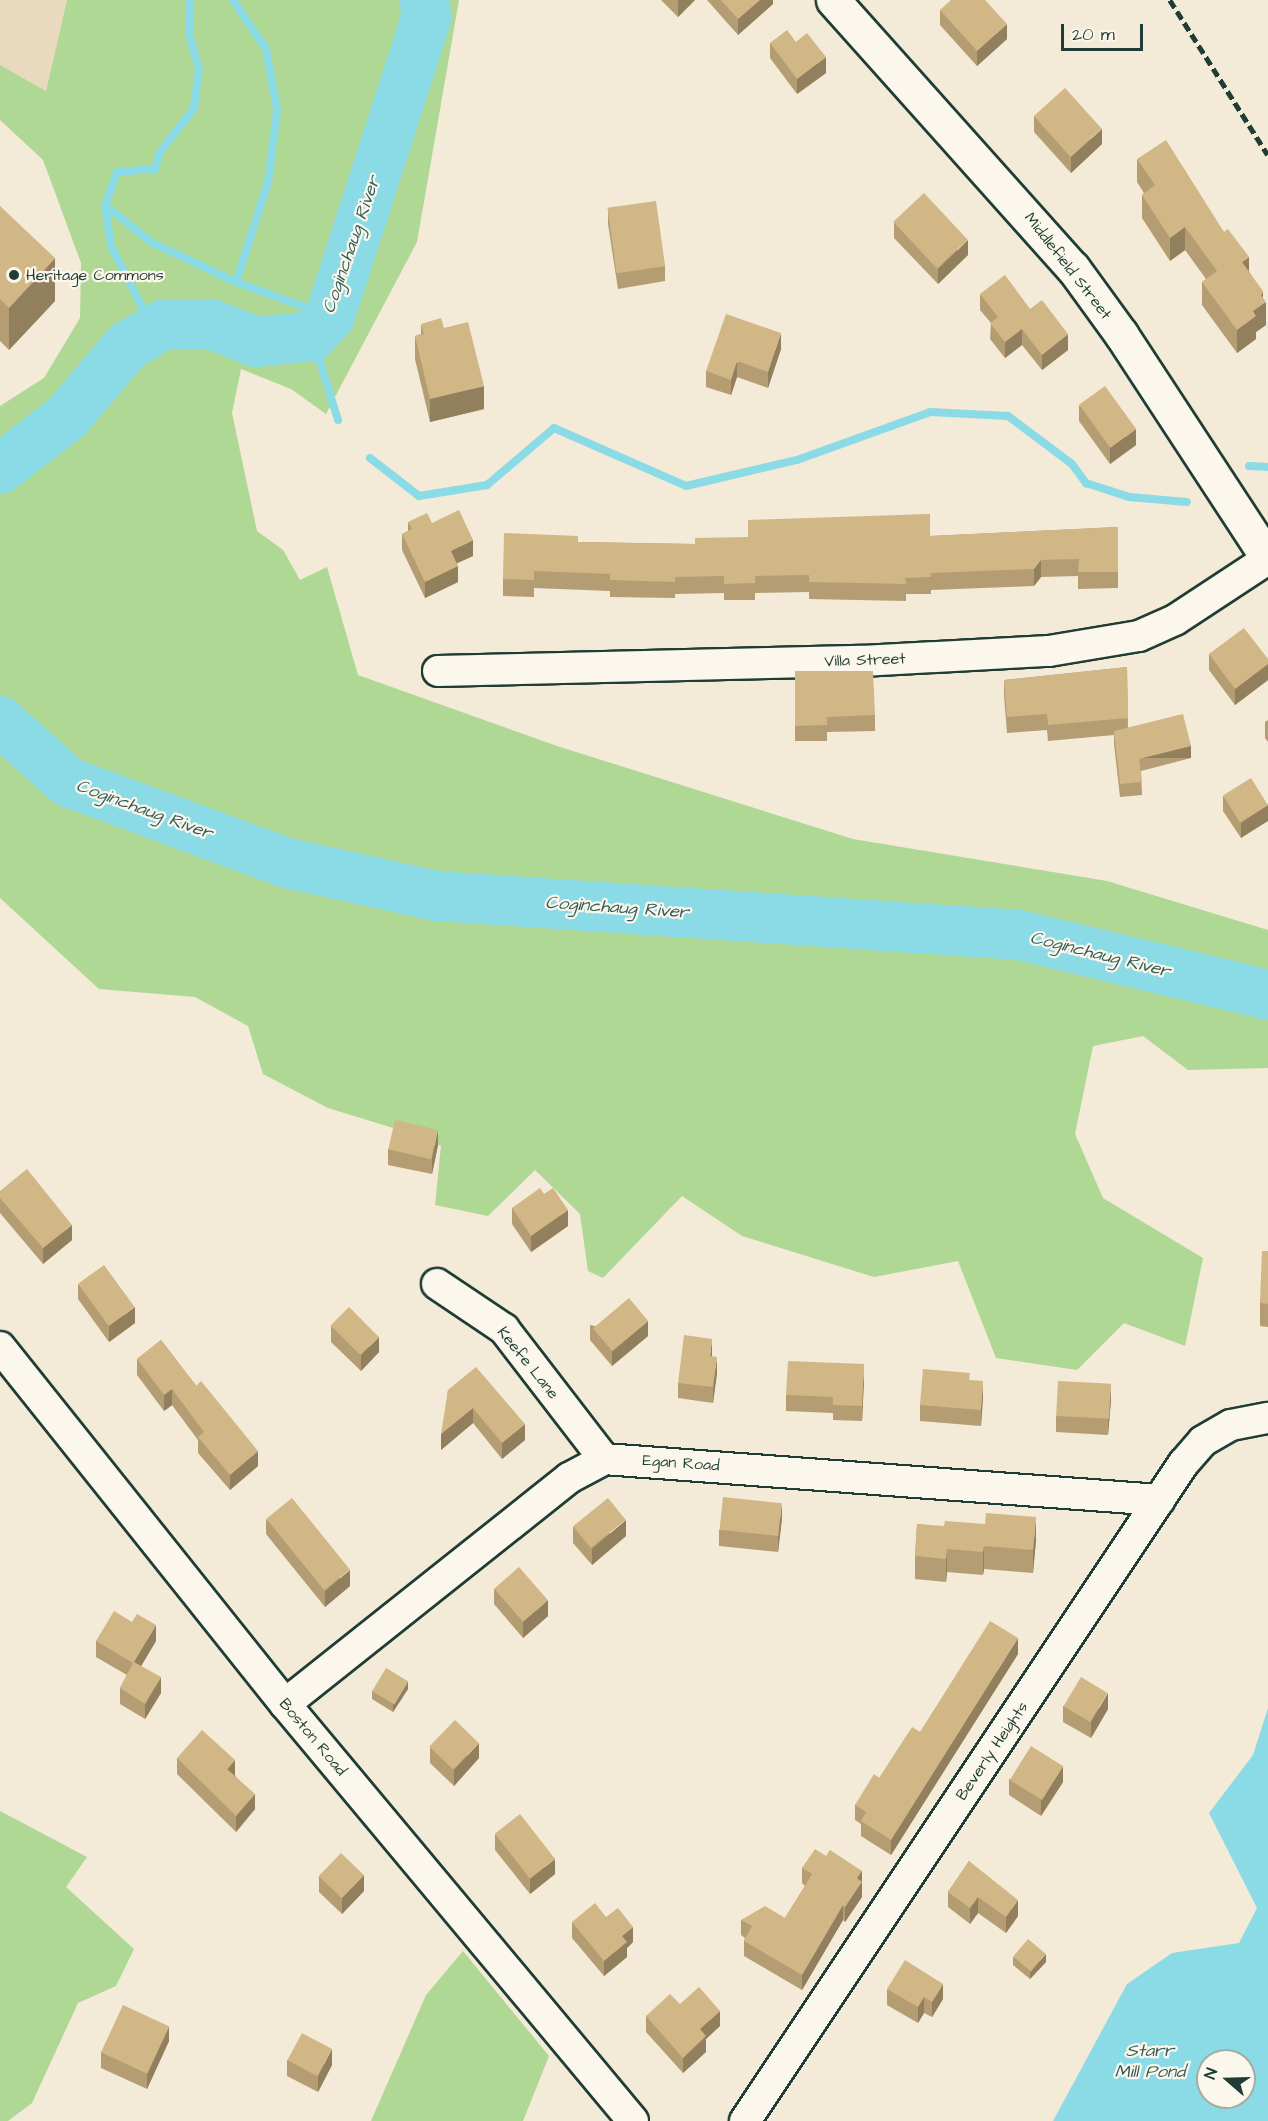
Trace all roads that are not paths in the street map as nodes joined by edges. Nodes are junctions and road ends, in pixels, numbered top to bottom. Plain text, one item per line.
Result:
1 (833, 0) edge
2 (1268, 559) edge
3 (438, 671) dead end
4 (437, 1284) dead end
5 (0, 1347) edge
6 (1268, 1418) edge
7 (604, 1460) junction
8 (1159, 1500) junction
9 (285, 1704) junction
10 (633, 2121) edge
11 (745, 2121) edge

1 - 2 main road, Middlefield Street
2 - 3 street, Villa Street
4 - 7 street, Keefe Lane
5 - 9 street, Boston Road
6 - 8 street, Beverly Heights
7 - 8 street, Egan Road
7 - 9 street
8 - 11 street, Beverly Heights
9 - 10 street, Boston Road

